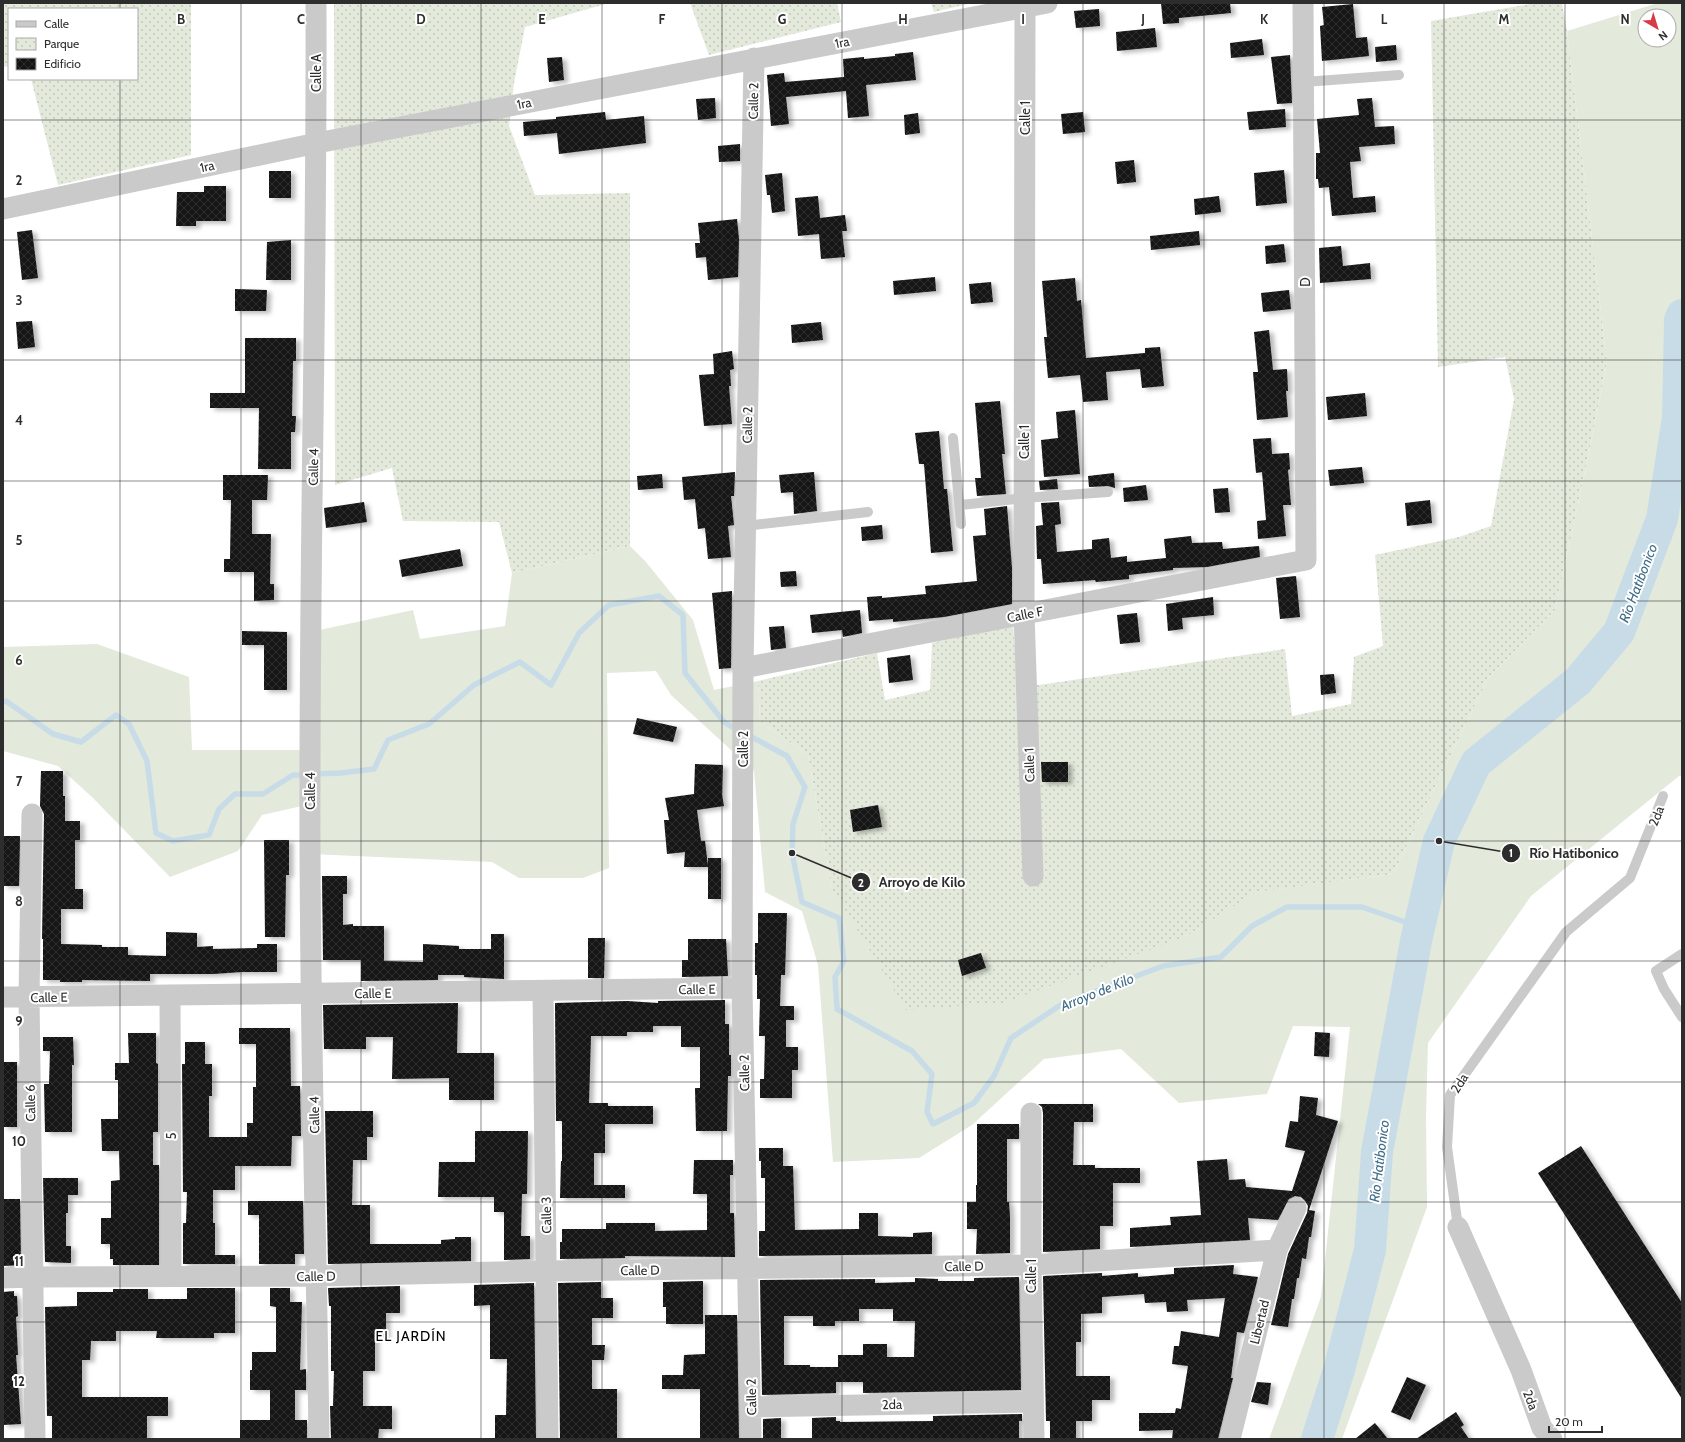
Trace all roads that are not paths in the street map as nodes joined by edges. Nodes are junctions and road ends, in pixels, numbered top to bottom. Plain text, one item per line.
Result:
1 (316, 3) edge
2 (1047, 3) edge
3 (1303, 3) edge
4 (1025, 7) junction
5 (754, 58) junction
6 (1399, 75) dead end
7 (1304, 82) junction
8 (316, 143) junction
9 (3, 209) edge
10 (953, 438) dead end
11 (1108, 492) dead end
12 (1024, 498) junction
13 (961, 506) junction
14 (868, 512) dead end
15 (961, 524) dead end
16 (746, 526) junction
17 (1306, 560) joint
18 (1024, 614) junction
19 (743, 668) junction
20 (1663, 796) dead end
21 (32, 814) dead end
22 (1033, 876) dead end
23 (1682, 954) edge
24 (742, 988) junction
25 (543, 991) junction
26 (311, 994) junction
27 (170, 995) junction
28 (3, 997) edge
29 (29, 997) junction
30 (1682, 1017) edge
31 (1031, 1113) dead end
32 (1296, 1208) dead end
33 (1458, 1227) joint
34 (1277, 1250) junction
35 (1031, 1266) junction
36 (748, 1269) junction
37 (547, 1271) junction
38 (171, 1276) junction
39 (317, 1276) junction
40 (32, 1277) junction
41 (3, 1278) edge
42 (1032, 1402) junction
43 (751, 1407) junction
44 (35, 1439) edge
45 (319, 1439) edge
46 (548, 1439) edge
47 (751, 1439) edge
48 (1034, 1439) edge
49 (1230, 1439) edge
50 (1552, 1439) edge

1 - 8 street, Calle A
2 - 4 street, 1ra
3 - 7 street, D
4 - 5 street, 1ra
4 - 12 street, Calle 1
5 - 8 street, 1ra
5 - 16 street, Calle 2
6 - 7 lane
7 - 17 street, D
8 - 9 street, 1ra
8 - 26 street, Calle 4
10 - 13 lane
11 - 12 lane
12 - 13 lane
12 - 18 street, Calle 1
13 - 15 lane
14 - 16 lane
16 - 19 street, Calle 2
17 - 18 street, Calle F
18 - 19 street, Calle F
18 - 22 street, Calle 1
19 - 24 street, Calle 2
20 - 33 lane, 2da
21 - 29 street, Calle 6
23 - 30 lane
24 - 25 street, Calle E
24 - 36 street, Calle 2
25 - 26 street, Calle E
25 - 37 street, Calle 3
26 - 27 street, Calle E
26 - 39 street, Calle 4
27 - 29 street, Calle E
27 - 38 street, 5
28 - 29 street, Calle E
29 - 40 street, Calle 6
31 - 35 street, Calle 1
32 - 34 street, Libertad
33 - 50 street, 2da
34 - 35 street, Calle D
34 - 49 street, Libertad
35 - 36 street, Calle D
35 - 42 street, Calle 1
36 - 37 street, Calle D
36 - 43 street, Calle 2
37 - 39 street, Calle D
37 - 46 street, Calle 3
38 - 39 street, Calle D
38 - 40 street, Calle D
39 - 45 street, Calle 4
40 - 41 street, Calle D
40 - 44 street, Calle 6
42 - 43 street, 2da
42 - 48 street, Calle 1
43 - 47 street, Calle 2

